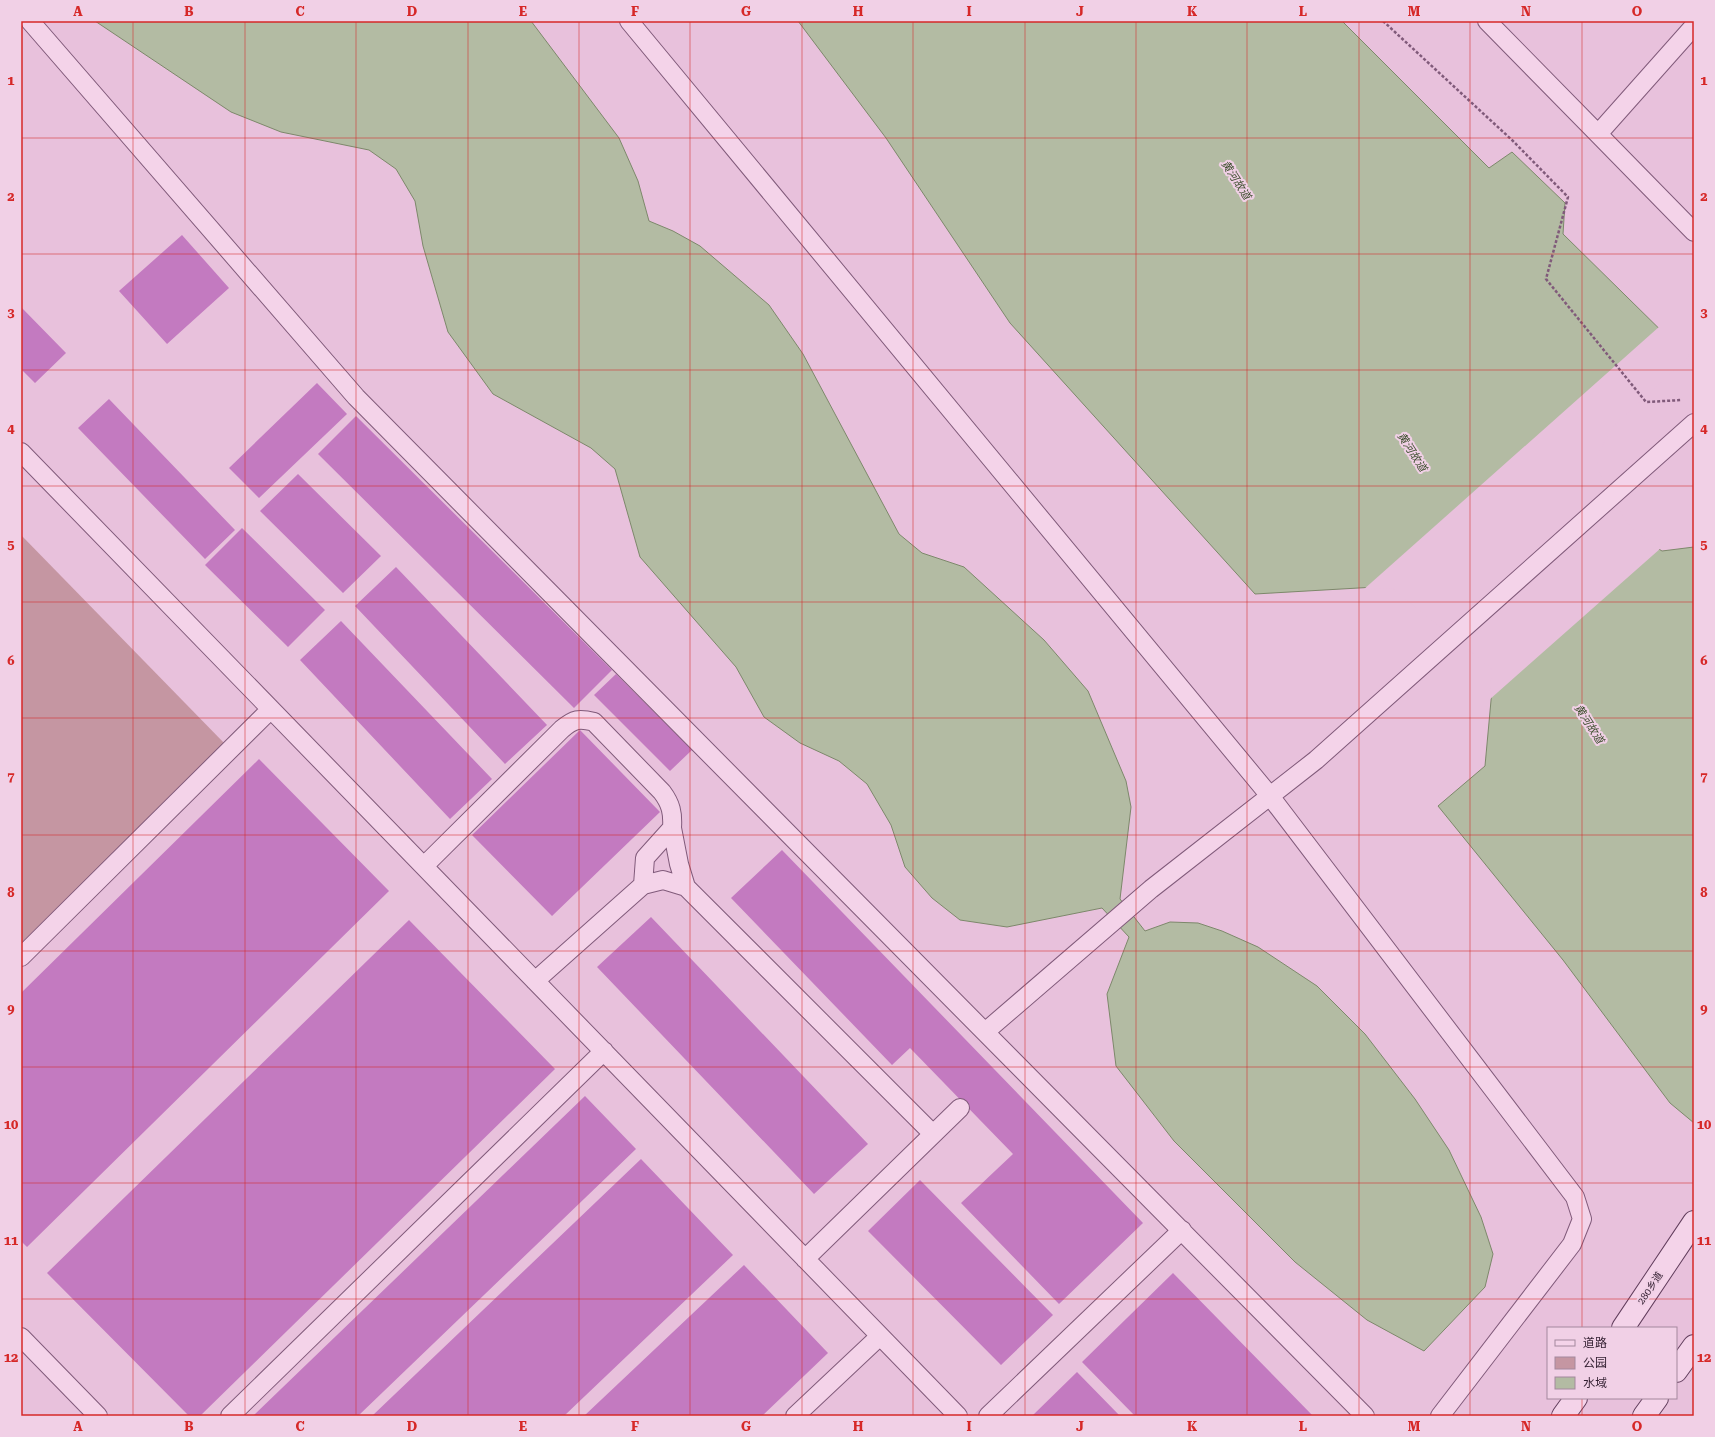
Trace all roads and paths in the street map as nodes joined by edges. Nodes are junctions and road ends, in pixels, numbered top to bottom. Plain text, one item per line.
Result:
1 (30, 21) edge
2 (629, 21) edge
3 (1383, 21) edge
4 (1487, 21) edge
5 (1694, 26) edge
6 (1598, 134) junction
7 (1694, 232) edge
8 (1686, 400) dead end
9 (1694, 423) edge
10 (21, 452) edge
11 (271, 709) junction
12 (1270, 796) junction
13 (672, 828) junction
14 (424, 866) junction
15 (643, 885) junction
16 (686, 887) junction
17 (21, 957) edge
18 (535, 981) junction
19 (985, 1032) junction
20 (604, 1051) junction
21 (960, 1108) dead end
22 (933, 1134) junction
23 (1694, 1222) edge
24 (1182, 1230) junction
25 (805, 1259) junction
26 (1624, 1327) edge
27 (880, 1336) junction
28 (21, 1337) edge
29 (1694, 1346) edge
30 (1677, 1370) edge
31 (1575, 1399) edge
32 (1656, 1399) edge
33 (98, 1416) edge
34 (230, 1416) edge
35 (795, 1416) edge
36 (958, 1416) edge
37 (988, 1416) edge
38 (1365, 1416) edge
39 (1440, 1416) edge
40 (1563, 1416) edge
41 (1644, 1416) edge

1 - 19 lane
2 - 12 lane
3 - 8 path
4 - 6 lane
5 - 6 lane
6 - 7 lane
9 - 12 lane
10 - 11 lane
11 - 14 lane
11 - 17 lane
12 - 19 lane
12 - 39 lane
13 - 14 lane
13 - 15 lane
13 - 16 lane
14 - 18 lane
15 - 16 lane
15 - 18 lane
16 - 22 lane
18 - 20 lane
19 - 24 lane
20 - 25 lane
20 - 34 lane
21 - 22 lane
22 - 25 lane
23 - 26 main road, 280乡道
24 - 37 lane
24 - 38 lane
25 - 27 lane
27 - 35 lane
27 - 36 lane
28 - 33 lane
29 - 30 main road
31 - 40 main road
32 - 41 main road

